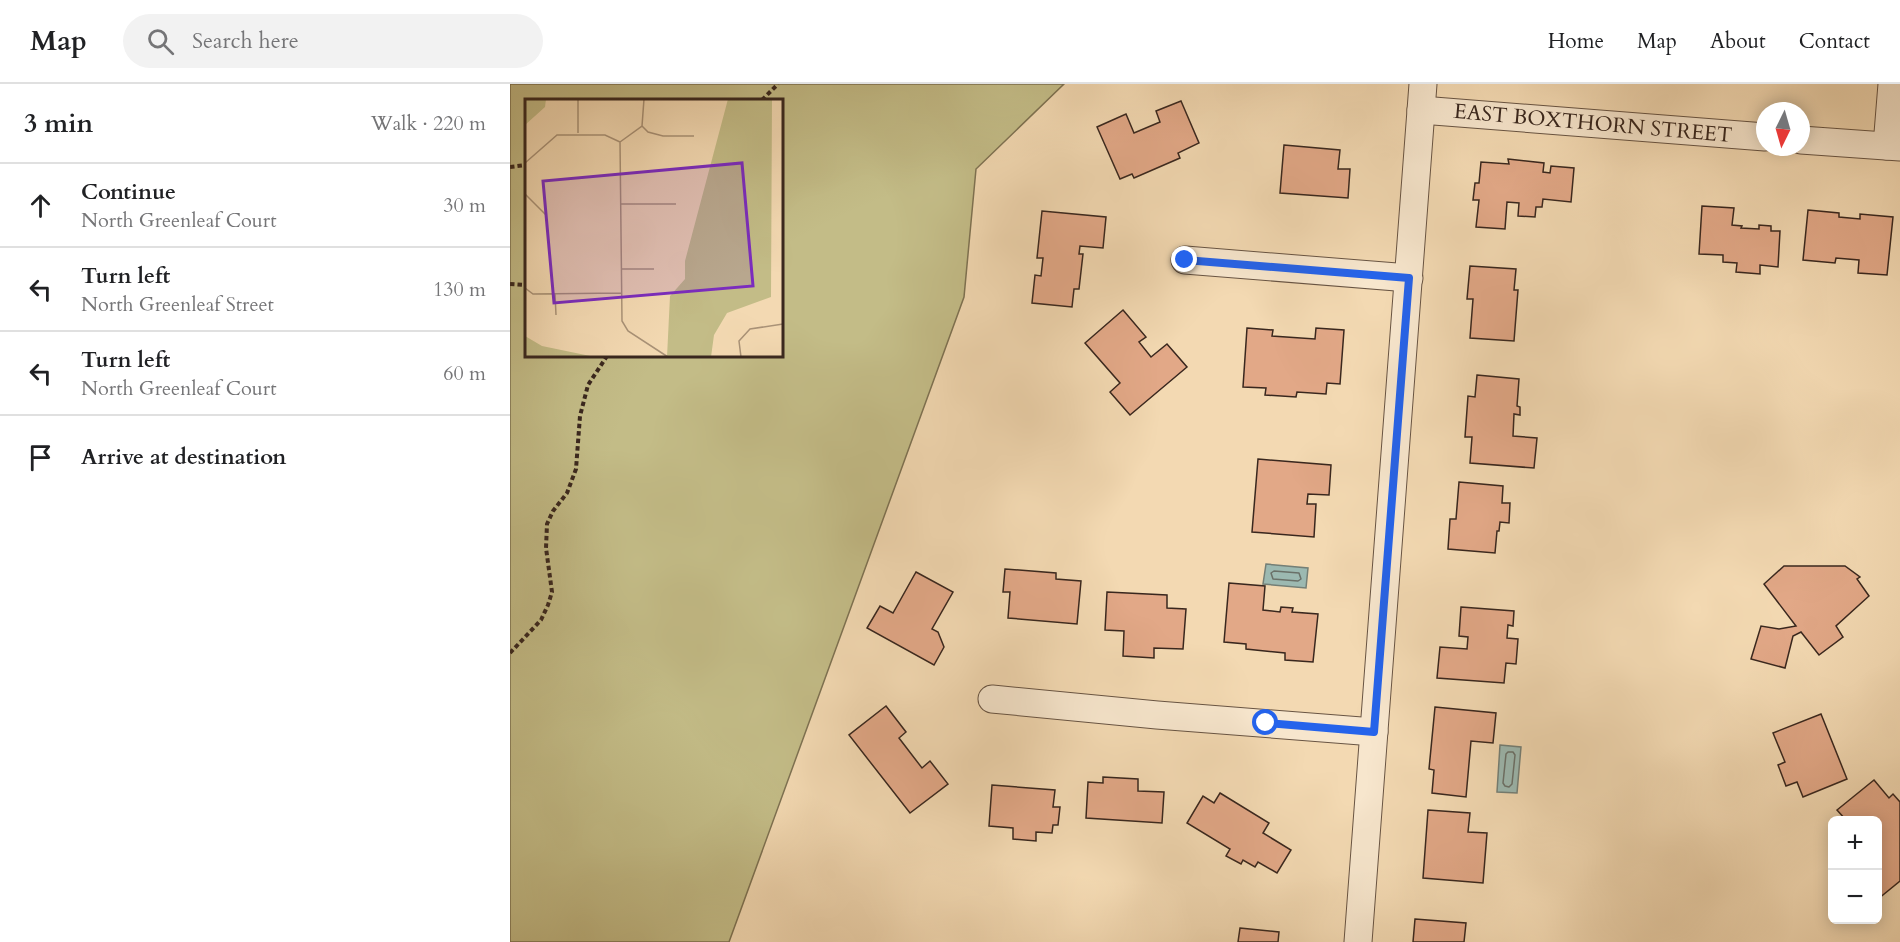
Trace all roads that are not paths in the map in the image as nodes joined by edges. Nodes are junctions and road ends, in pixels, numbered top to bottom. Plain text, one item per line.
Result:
1 (1892, 84) edge
2 (1422, 97) edge
3 (1756, 136) edge
4 (1810, 141) edge
5 (1894, 147) edge
6 (1185, 260) dead end
7 (1409, 278) junction
8 (992, 699) dead end
9 (1374, 732) junction
10 (1358, 942) edge

1 - 5 street
2 - 3 street, EAST BOXTHORN STREET
2 - 7 street
4 - 5 street
6 - 7 street
7 - 9 street
8 - 9 street
9 - 10 street

